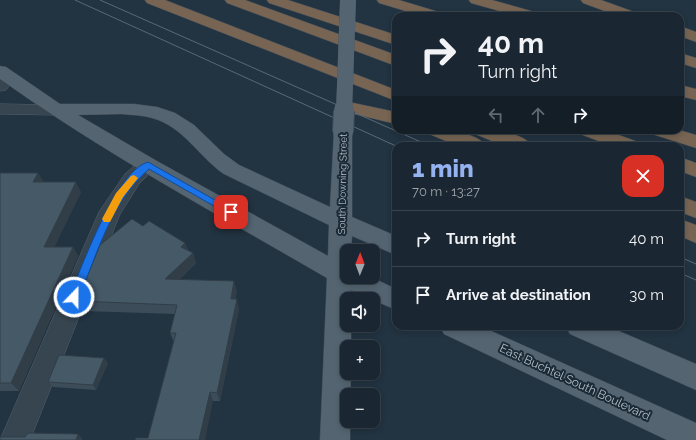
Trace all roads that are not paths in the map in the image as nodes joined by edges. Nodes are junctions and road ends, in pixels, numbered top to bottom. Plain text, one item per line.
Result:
1 (152, 0) edge
2 (232, 0) edge
3 (274, 0) edge
4 (348, 0) edge
5 (384, 0) edge
6 (476, 0) edge
7 (588, 0) edge
8 (424, 12) edge
9 (519, 12) edge
10 (621, 12) edge
11 (684, 33) edge
12 (696, 37) edge
13 (392, 39) edge
14 (684, 59) edge
15 (392, 60) edge
16 (696, 63) edge
17 (2, 78) edge
18 (684, 91) edge
19 (392, 94) edge
20 (696, 95) edge
21 (344, 106) junction
22 (0, 109) edge
23 (56, 110) junction
24 (392, 117) edge
25 (446, 134) edge
26 (492, 134) edge
27 (598, 134) edge
28 (671, 134) edge
29 (466, 142) edge
30 (512, 142) edge
31 (620, 142) edge
32 (696, 142) edge
33 (148, 165) junction
34 (684, 166) edge
35 (696, 170) edge
36 (684, 206) edge
37 (696, 210) edge
38 (341, 222) junction
39 (684, 229) edge
40 (696, 234) edge
41 (392, 244) edge
42 (339, 273) junction
43 (392, 298) edge
44 (461, 330) edge
45 (588, 330) edge
46 (696, 377) edge
47 (666, 432) edge
48 (696, 438) edge
49 (15, 440) edge
50 (335, 440) edge

1 - 19 highway
2 - 15 highway
3 - 13 highway
4 - 21 main road, South Downing Street, bridge
5 - 8 highway
6 - 9 highway
7 - 10 highway
11 - 12 highway
14 - 16 highway
17 - 23 main road
18 - 20 highway
21 - 24 highway
21 - 38 main road, South Downing Street, bridge
22 - 23 street
23 - 33 main road
23 - 38 main road
25 - 29 highway
26 - 30 highway
27 - 31 highway
28 - 32 highway
33 - 42 main road
33 - 49 street
34 - 35 highway
36 - 37 highway
38 - 41 main road
38 - 42 main road, South Downing Street
39 - 40 highway
42 - 43 main road
42 - 50 main road, South Downing Street
44 - 47 main road, East Buchtel South Boulevard
45 - 46 main road
47 - 48 main road, East Buchtel South Boulevard

